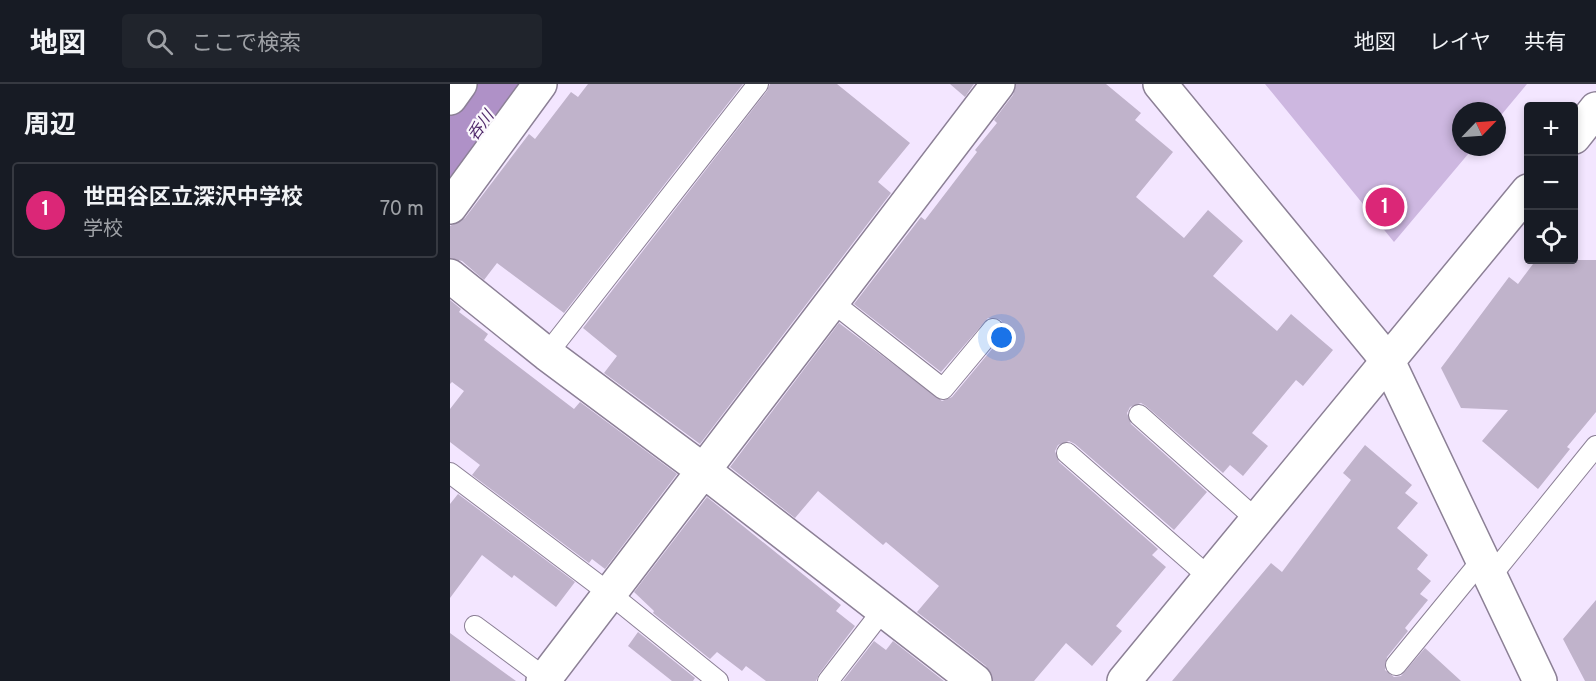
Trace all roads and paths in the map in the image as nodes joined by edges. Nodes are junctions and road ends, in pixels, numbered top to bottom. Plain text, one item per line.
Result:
1 (460, 84) edge
2 (540, 84) edge
3 (758, 84) edge
4 (998, 84) edge
5 (1160, 84) edge
6 (450, 98) edge
7 (1596, 110) edge
8 (1578, 132) edge
9 (1524, 196) edge
10 (450, 207) edge
11 (450, 276) edge
12 (831, 301) junction
13 (993, 329) dead end
14 (547, 354) junction
15 (1388, 362) junction
16 (1139, 415) dead end
17 (1596, 446) edge
18 (1067, 453) dead end
19 (704, 471) junction
20 (450, 473) edge
21 (1257, 520) junction
22 (1486, 568) junction
23 (1210, 578) junction
24 (609, 593) junction
25 (883, 610) junction
26 (475, 626) dead end
27 (1396, 665) dead end
28 (1129, 679) edge
29 (544, 680) edge
30 (718, 681) edge
31 (828, 681) edge
32 (975, 681) edge
33 (1540, 681) edge

1 - 6 street
2 - 10 street
3 - 14 lane
4 - 12 street
5 - 15 street
7 - 8 street
9 - 15 street
11 - 14 street
12 - 13 lane
12 - 19 street
14 - 19 street
15 - 21 street
15 - 22 street
16 - 21 lane
17 - 22 lane
18 - 23 lane
19 - 24 street
19 - 25 street
20 - 24 lane
21 - 23 street
22 - 27 lane
22 - 33 street
23 - 28 street
24 - 29 street
24 - 30 lane
25 - 31 lane
25 - 32 street
26 - 29 lane

